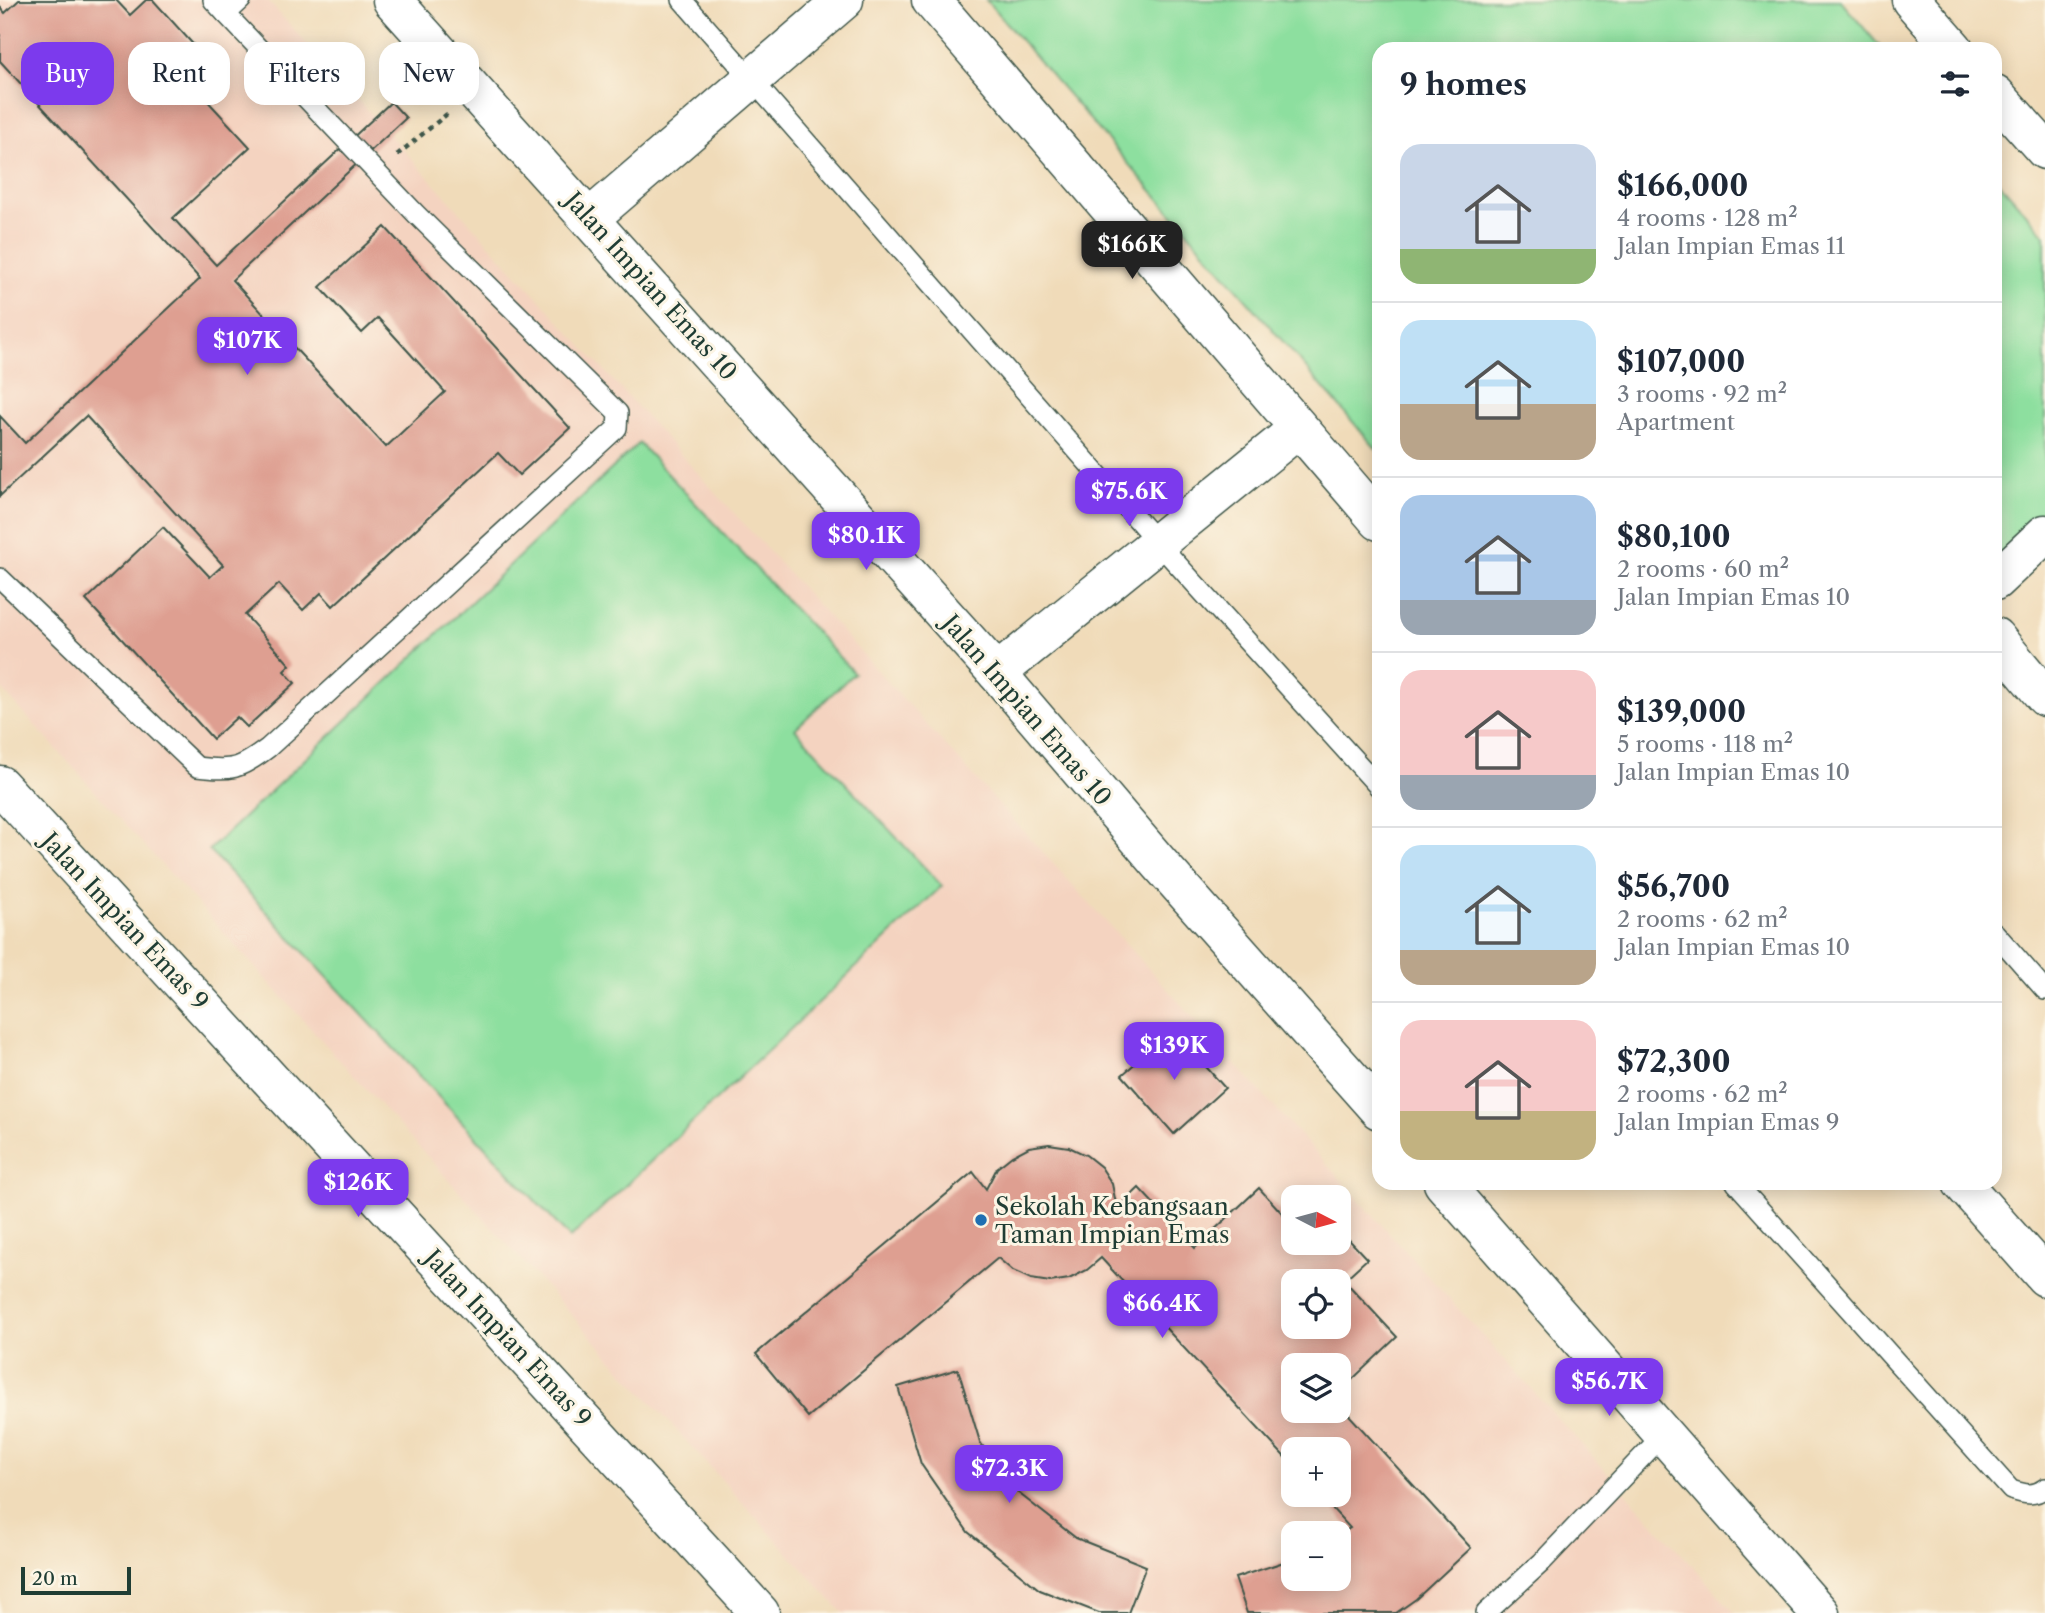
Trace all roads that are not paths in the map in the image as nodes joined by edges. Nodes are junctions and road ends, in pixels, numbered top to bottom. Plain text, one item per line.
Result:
1 (392, 0) edge
2 (682, 0) edge
3 (844, 0) edge
4 (931, 0) edge
5 (1910, 0) edge
6 (227, 5) edge
7 (1948, 42) edge
8 (753, 79) junction
9 (2002, 102) edge
10 (2045, 150) edge
11 (590, 218) junction
12 (1298, 429) junction
13 (1372, 513) edge
14 (2037, 541) edge
15 (1158, 542) junction
16 (2002, 574) edge
17 (0, 578) edge
18 (2002, 645) edge
19 (997, 673) junction
20 (2045, 697) edge
21 (1372, 779) edge
22 (0, 785) edge
23 (2002, 941) edge
24 (2045, 990) edge
25 (1372, 1102) edge
26 (1449, 1190) edge
27 (1742, 1190) edge
28 (1968, 1190) edge
29 (2045, 1277) edge
30 (1663, 1435) junction
31 (2045, 1488) edge
32 (760, 1613) edge
33 (1486, 1613) edge
34 (1820, 1613) edge

1 - 11 street, Jalan Impian Emas 10
2 - 8 lane
3 - 8 street
4 - 12 street
5 - 7 street
6 - 17 lane
8 - 11 street
8 - 15 lane
9 - 10 street
11 - 19 street, Jalan Impian Emas 10
12 - 13 street
12 - 15 street
14 - 16 street
15 - 19 street
15 - 21 lane
18 - 20 street
19 - 25 street, Jalan Impian Emas 10
22 - 32 street, Jalan Impian Emas 9
23 - 24 lane
26 - 30 street
27 - 31 lane
28 - 29 street
30 - 33 lane
30 - 34 street

